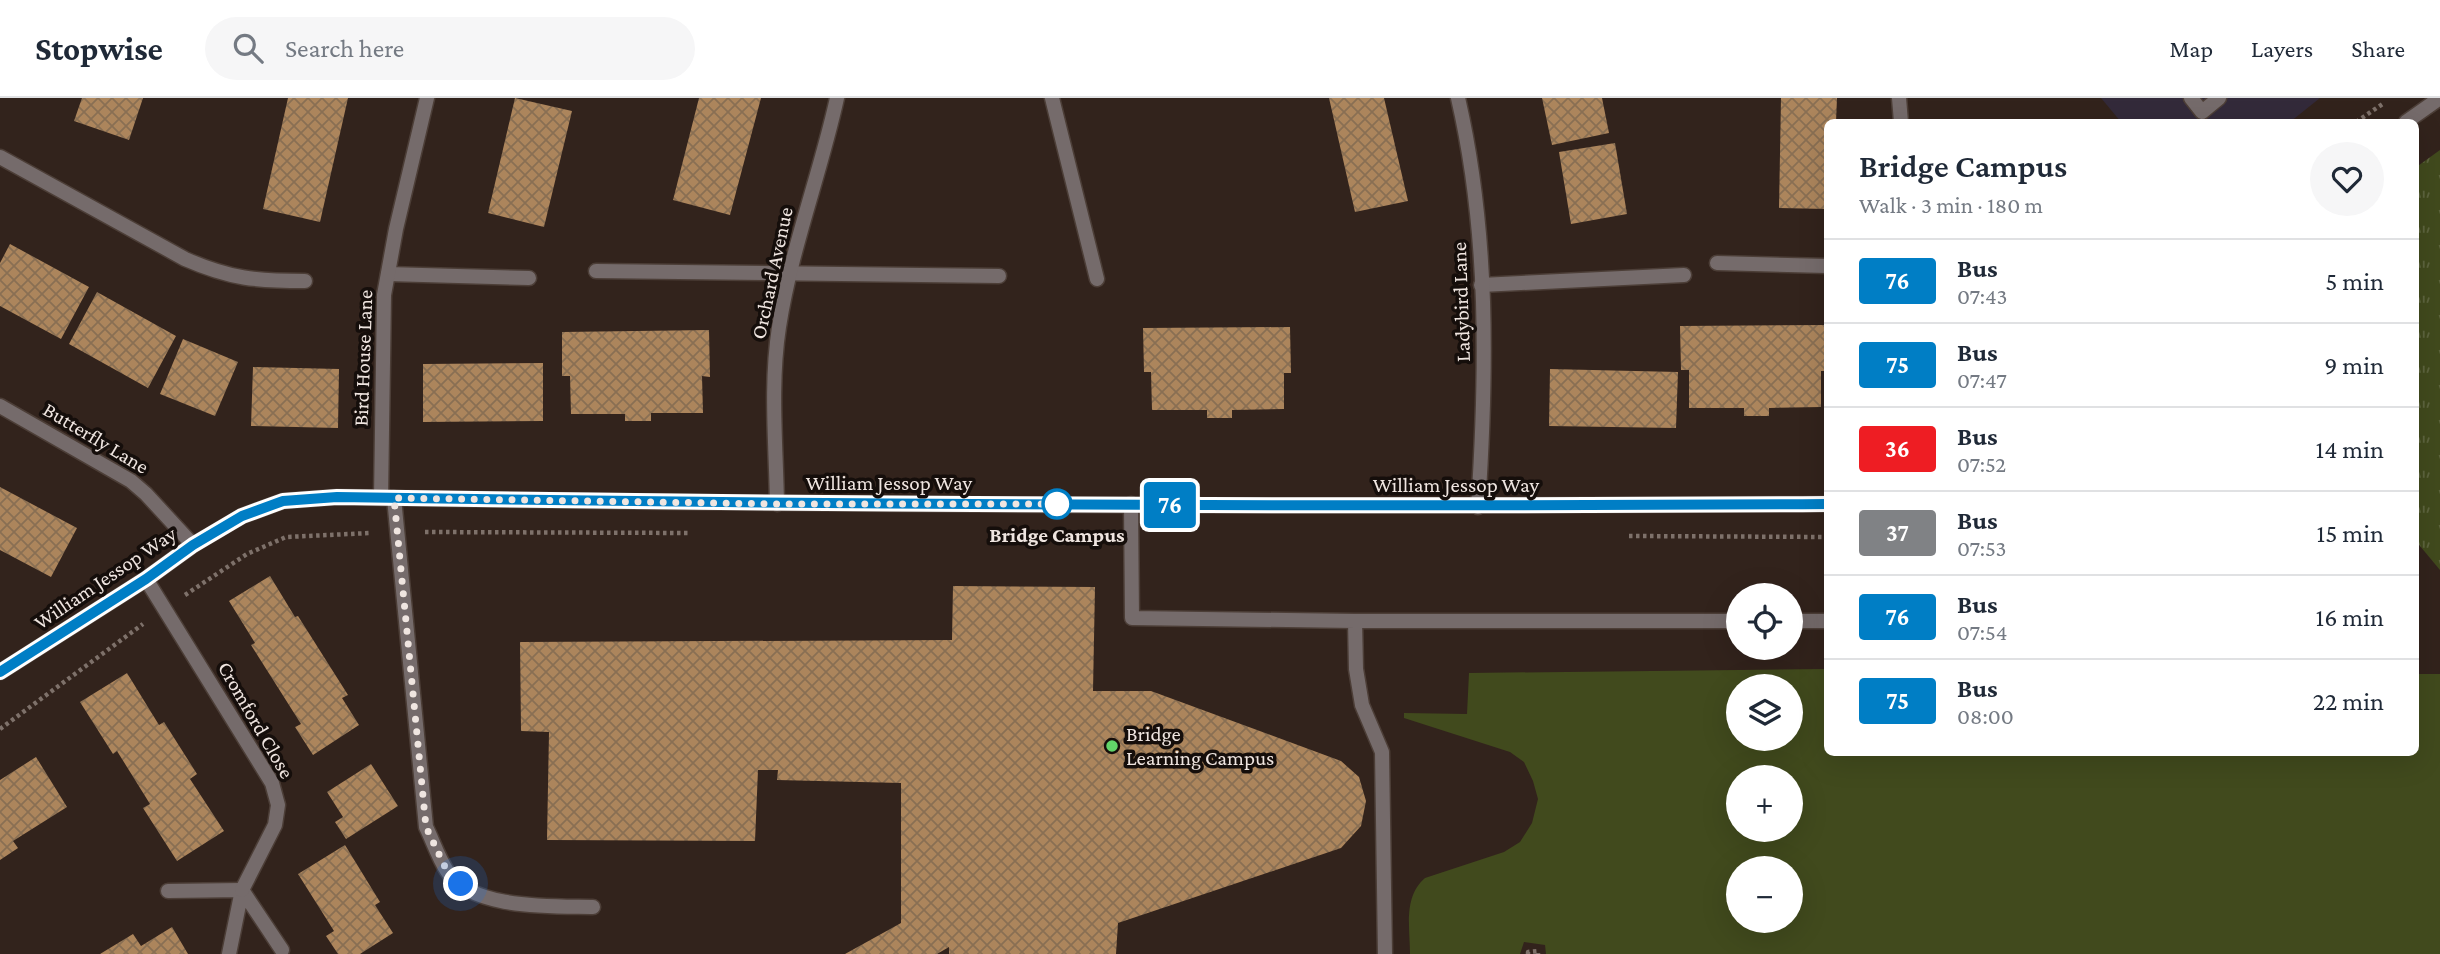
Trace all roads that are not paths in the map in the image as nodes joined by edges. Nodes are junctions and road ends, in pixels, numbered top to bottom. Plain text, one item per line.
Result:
1 (427, 98) edge
2 (837, 98) edge
3 (1052, 98) edge
4 (1458, 98) edge
5 (1899, 98) edge
6 (2191, 98) edge
7 (2219, 98) edge
8 (2440, 98) edge
9 (1901, 119) edge
10 (2410, 119) edge
11 (0, 157) edge
12 (1717, 263) dead end
13 (1824, 266) edge
14 (596, 271) dead end
15 (388, 274) junction
16 (788, 275) junction
17 (1684, 275) dead end
18 (999, 276) dead end
19 (529, 278) dead end
20 (1097, 279) dead end
21 (305, 281) dead end
22 (1482, 285) junction
23 (0, 406) edge
24 (387, 498) junction
25 (777, 504) junction
26 (1824, 504) edge
27 (1132, 505) junction
28 (1478, 507) junction
29 (193, 545) junction
30 (146, 579) junction
31 (1355, 621) junction
32 (1726, 621) edge
33 (1803, 621) edge
34 (1824, 621) edge
35 (0, 673) edge
36 (242, 890) junction
37 (168, 891) dead end
38 (593, 907) dead end
39 (282, 950) dead end
40 (229, 954) edge
41 (1385, 954) edge

1 - 15 street, Bird House Lane
2 - 16 street, Orchard Avenue
3 - 20 street
4 - 22 street, Ladybird Lane
5 - 9 street
6 - 7 street
8 - 10 street
11 - 21 street
12 - 13 street
14 - 16 street
15 - 19 street
15 - 24 street, Bird House Lane
16 - 18 street
16 - 25 street, Orchard Avenue
17 - 22 street
22 - 28 street, Ladybird Lane
23 - 29 street, Butterfly Lane
24 - 25 street, William Jessop Way
24 - 29 street, William Jessop Way
24 - 38 street, Bird House Lane
25 - 27 street, William Jessop Way
26 - 28 street, William Jessop Way
27 - 28 street, William Jessop Way
27 - 31 street
29 - 30 street, William Jessop Way
30 - 35 street, William Jessop Way
30 - 36 street, Cromford Close
31 - 32 street
31 - 41 street
33 - 34 street
36 - 37 street
36 - 39 street
36 - 40 street, Cromford Close

